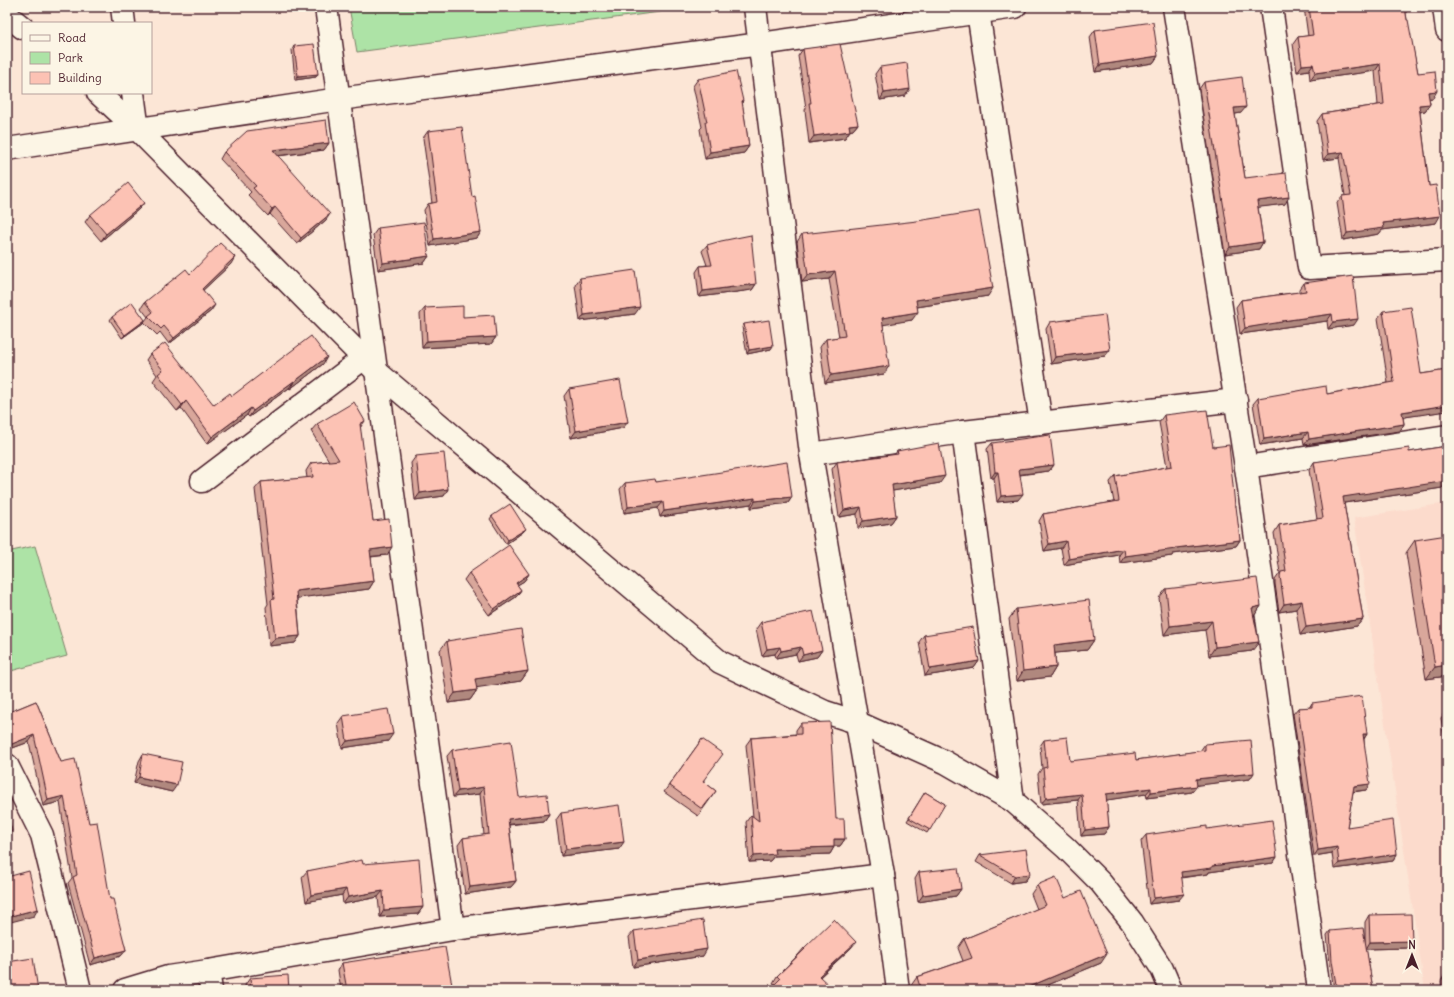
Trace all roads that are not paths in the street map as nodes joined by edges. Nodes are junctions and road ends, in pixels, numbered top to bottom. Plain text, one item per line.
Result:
1 (122, 7) edge
2 (326, 7) edge
3 (755, 7) edge
4 (1015, 7) edge
5 (1174, 7) edge
6 (1271, 7) edge
7 (1444, 7) edge
8 (978, 12) junction
9 (7, 15) edge
10 (124, 22) edge
11 (22, 27) edge
12 (1447, 30) edge
13 (761, 44) junction
14 (99, 94) edge
15 (133, 94) edge
16 (339, 99) junction
17 (138, 130) junction
18 (7, 149) edge
19 (1447, 260) edge
20 (370, 365) junction
21 (1236, 400) junction
22 (1041, 423) junction
23 (963, 432) junction
24 (1447, 436) edge
25 (812, 454) junction
26 (1246, 467) junction
27 (202, 481) dead end
28 (856, 722) junction
29 (7, 765) edge
30 (1013, 801) junction
31 (883, 875) junction
32 (453, 929) junction
33 (210, 981) edge
34 (896, 989) edge
35 (80, 990) edge
36 (125, 990) edge
37 (1171, 990) edge
38 (1319, 990) edge

1 - 10 street
2 - 16 street
3 - 13 street
4 - 8 street
5 - 21 street
6 - 19 street
7 - 12 street
8 - 13 street
8 - 22 street
9 - 11 street
13 - 16 street
13 - 25 street
14 - 17 street
15 - 17 street
16 - 17 street
16 - 20 street
17 - 18 street
17 - 20 street
20 - 27 street
20 - 28 street
20 - 32 street
21 - 22 street
21 - 26 street
22 - 23 street
23 - 25 street
23 - 30 street
24 - 26 street
25 - 28 street
26 - 38 street
28 - 30 street
28 - 31 street
29 - 35 street
30 - 37 street
31 - 32 street
31 - 34 street
32 - 33 street
33 - 36 street

